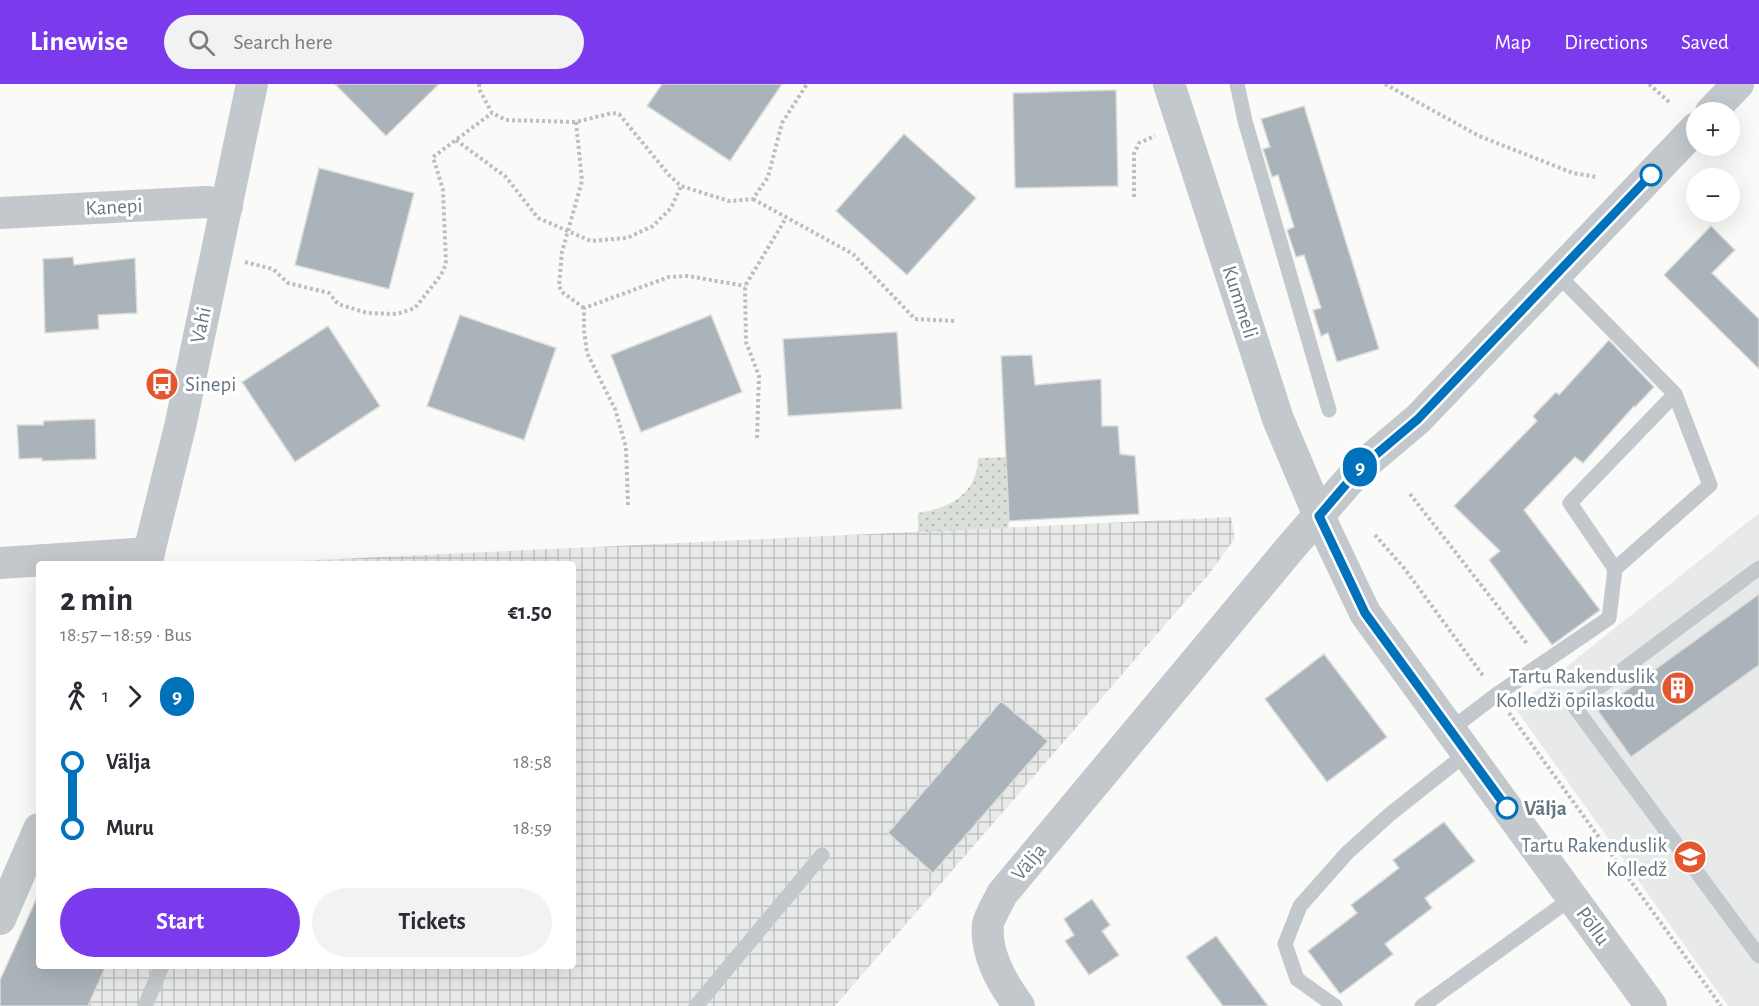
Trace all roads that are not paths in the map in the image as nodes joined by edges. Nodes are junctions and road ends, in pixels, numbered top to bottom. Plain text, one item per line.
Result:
1 (252, 84) edge
2 (1169, 84) edge
3 (1237, 84) edge
4 (1738, 84) edge
5 (1721, 102) edge
6 (1686, 139) edge
7 (227, 206) junction
8 (0, 213) edge
9 (1557, 274) junction
10 (1675, 394) junction
11 (1329, 410) dead end
12 (1319, 516) junction
13 (147, 559) edge
14 (74, 561) edge
15 (36, 562) edge
16 (0, 563) edge
17 (1759, 568) edge
18 (1615, 569) junction
19 (1458, 741) junction
20 (36, 836) edge
21 (822, 855) dead end
22 (1572, 898) junction
23 (0, 919) edge
24 (1757, 948) edge
25 (161, 969) edge
26 (145, 1006) edge
27 (696, 1006) edge
28 (1019, 1006) edge
29 (1335, 1006) edge
30 (1422, 1006) edge
31 (1651, 1006) edge

1 - 7 street, Vahi
2 - 12 street, Kummeli
3 - 11 lane
4 - 5 street
6 - 9 street, Välja
7 - 8 street, Kanepi
7 - 13 street, Vahi
9 - 10 lane
9 - 12 street, Välja
10 - 18 lane
10 - 18 lane
12 - 19 street, Põllu
12 - 28 street, Välja
13 - 14 street
15 - 16 street
17 - 24 lane
18 - 19 lane
19 - 22 street, Põllu
19 - 29 lane
20 - 23 street
21 - 27 lane
22 - 30 lane
22 - 31 street, Põllu
25 - 26 lane

